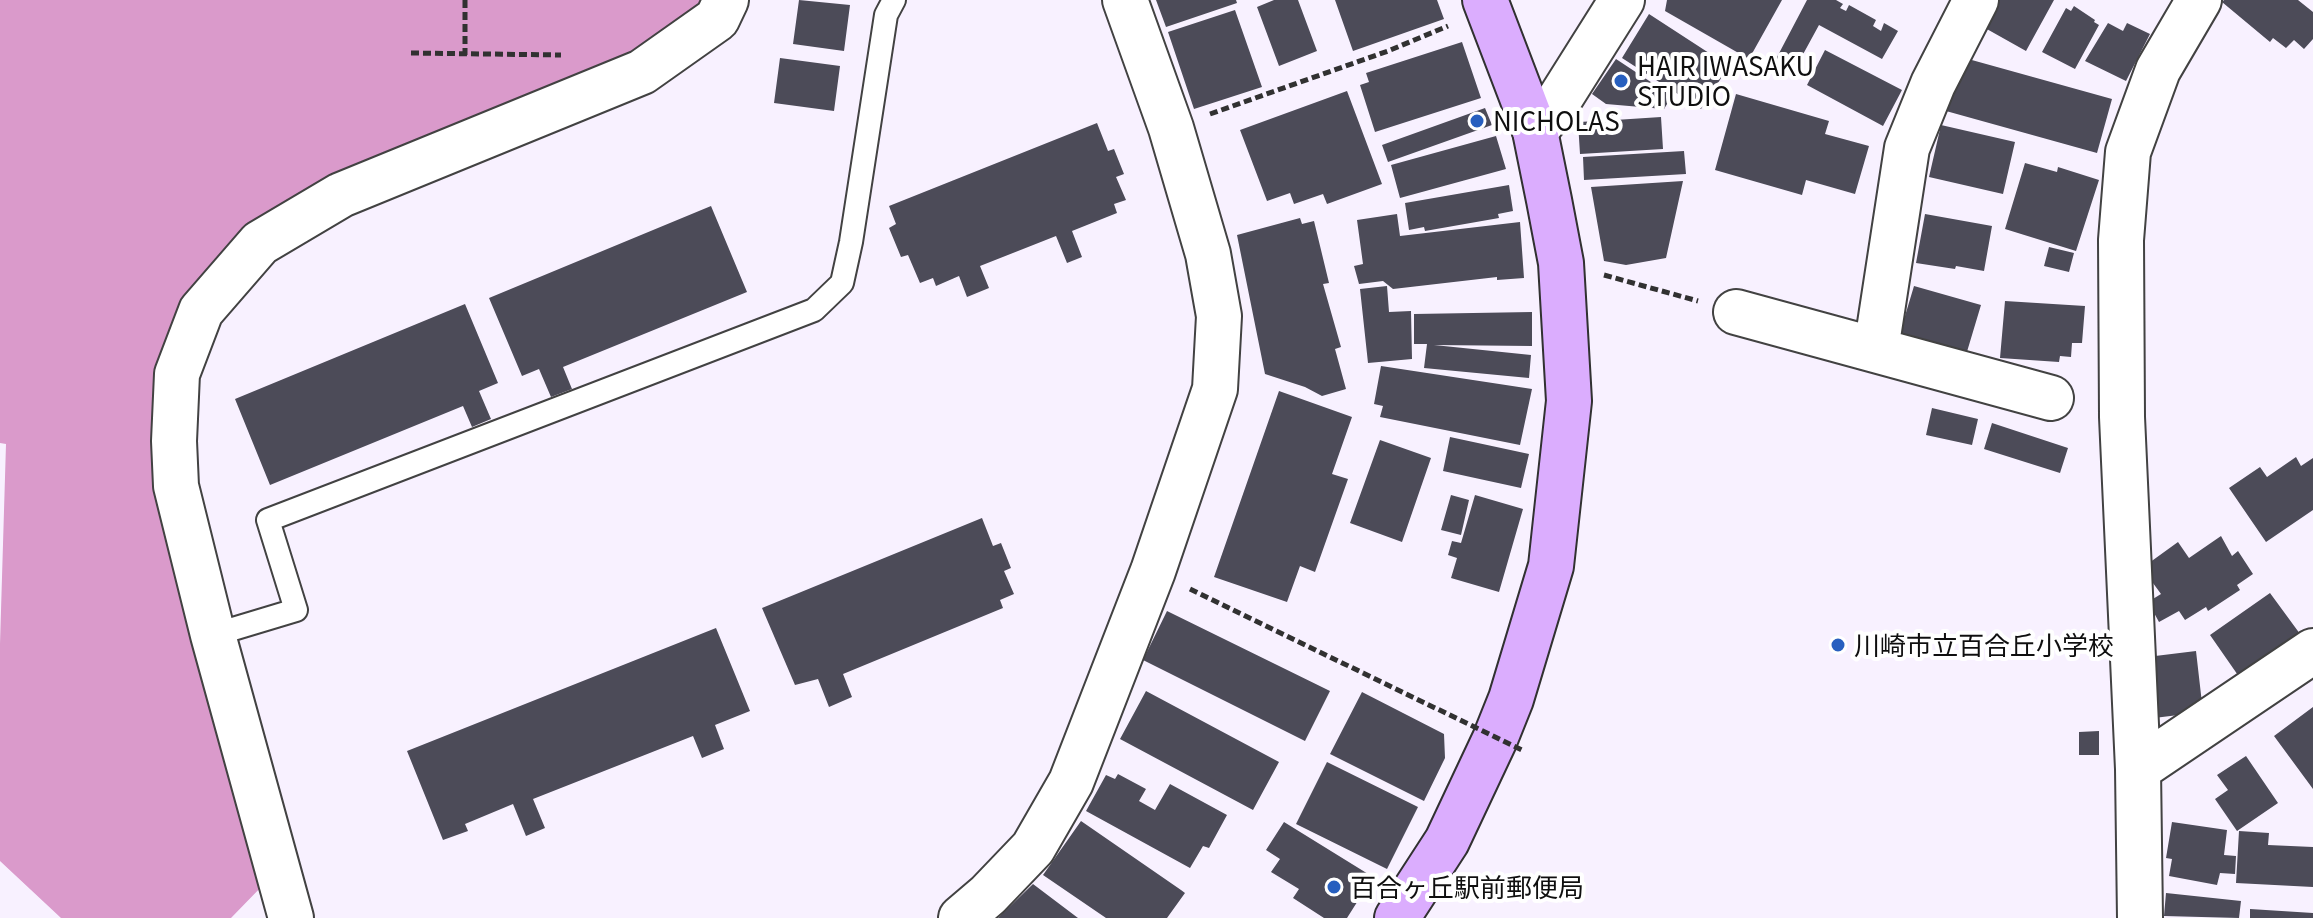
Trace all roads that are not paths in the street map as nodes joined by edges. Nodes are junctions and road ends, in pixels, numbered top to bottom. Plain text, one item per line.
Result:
1 (726, 0) edge
2 (894, 0) edge
3 (1125, 0) edge
4 (1622, 0) edge
5 (1976, 0) edge
6 (2199, 0) edge
7 (1487, 5) edge
8 (1535, 131) junction
9 (1736, 312) road end
10 (1876, 350) junction
11 (2051, 398) dead end
12 (213, 635) junction
13 (2313, 651) edge
14 (2138, 769) junction
15 (291, 918) edge
16 (961, 918) edge
17 (1397, 918) edge
18 (2140, 918) edge

1 - 12 street
2 - 12 lane
3 - 16 street
4 - 8 street
5 - 10 street
6 - 14 street
7 - 8 street
8 - 17 street
9 - 10 street
10 - 11 street
12 - 15 street
13 - 14 street
14 - 18 street

